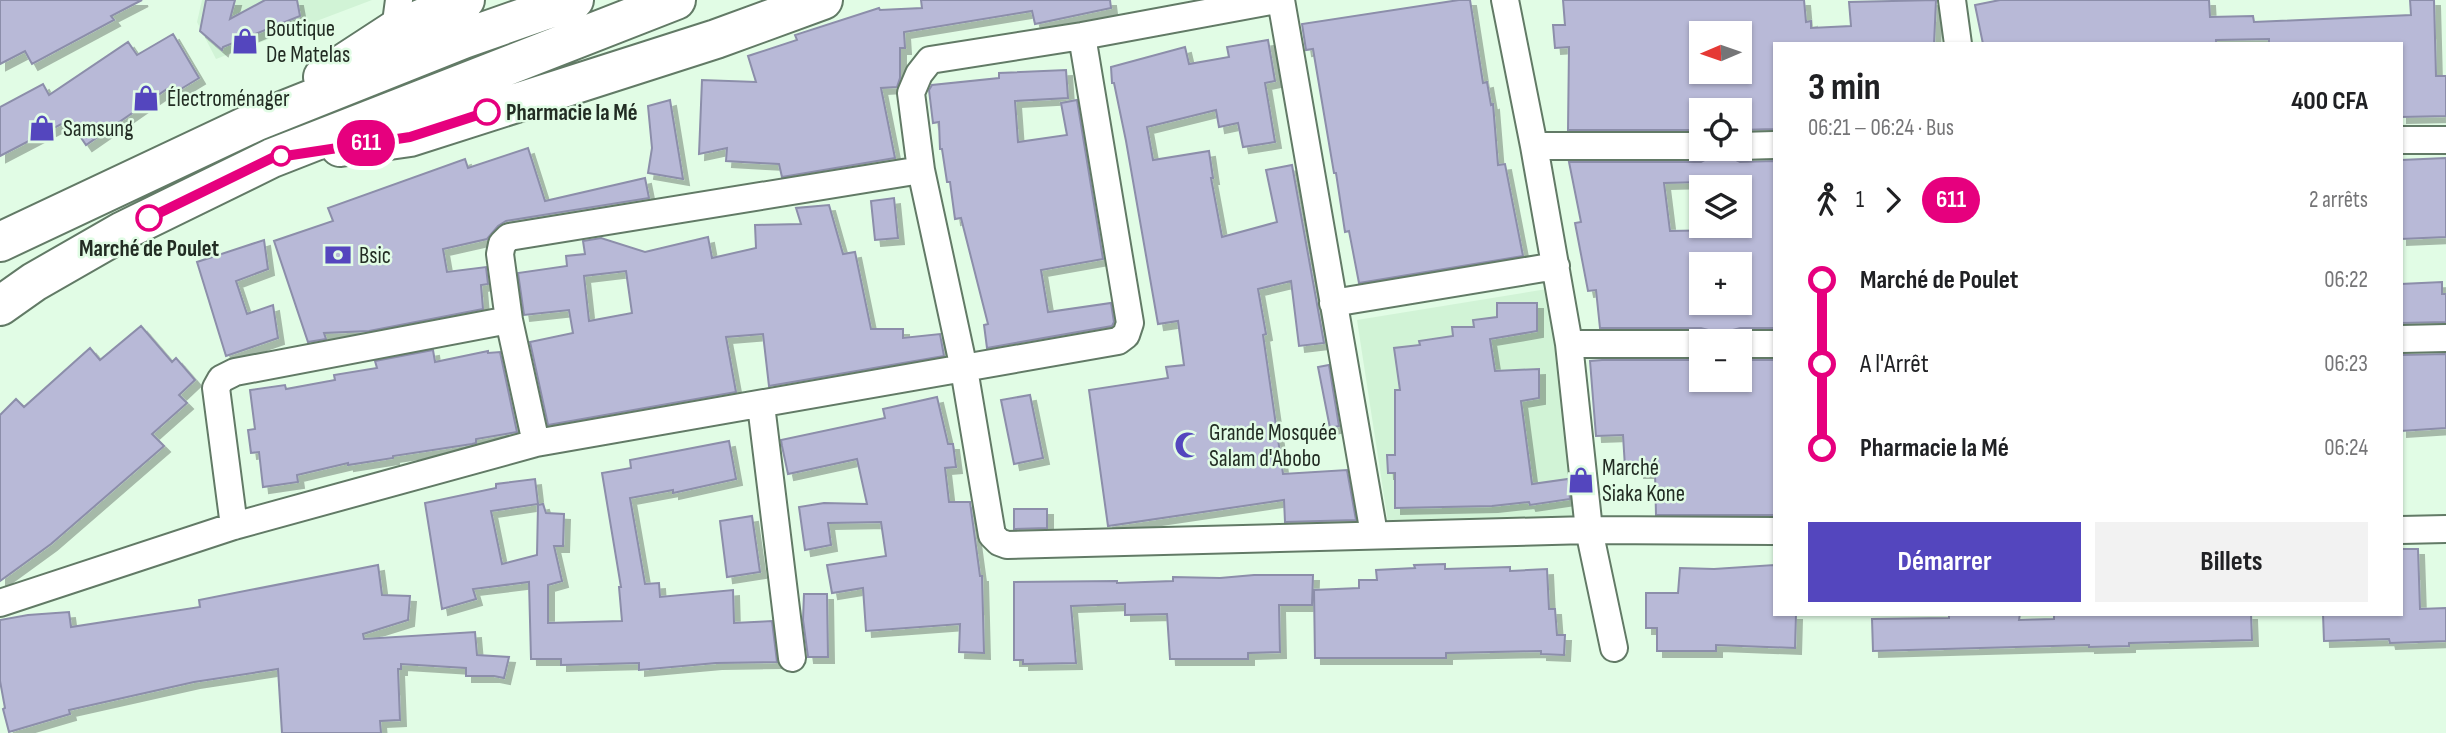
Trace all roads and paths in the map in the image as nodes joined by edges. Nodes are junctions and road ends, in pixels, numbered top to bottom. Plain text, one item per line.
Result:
1 (465, 0) edge
2 (574, 0) edge
3 (676, 0) edge
4 (822, 0) edge
5 (1276, 0) edge
6 (1281, 0) edge
7 (1505, 0) edge
8 (1952, 0) edge
9 (397, 15) edge
10 (1082, 36) junction
11 (1958, 42) edge
12 (257, 121) junction
13 (2403, 140) edge
14 (2446, 140) edge
15 (1773, 145) edge
16 (1534, 146) junction
17 (1689, 146) edge
18 (1752, 146) edge
19 (272, 158) junction
20 (921, 170) junction
21 (0, 242) edge
22 (1556, 266) junction
23 (1333, 303) junction
24 (0, 306) edge
25 (509, 320) junction
26 (2446, 338) edge
27 (2403, 339) edge
28 (1569, 344) junction
29 (1689, 344) edge
30 (1752, 344) edge
31 (1773, 344) edge
32 (964, 369) junction
33 (761, 405) junction
34 (536, 443) junction
35 (234, 526) junction
36 (2446, 529) edge
37 (1589, 530) junction
38 (2403, 530) edge
39 (1773, 531) edge
40 (1374, 534) junction
41 (0, 603) edge
42 (1614, 648) dead end
43 (792, 657) dead end

1 - 9 main road
2 - 12 main road
3 - 19 main road
4 - 19 main road
5 - 10 street
6 - 23 street
7 - 16 street
8 - 11 street
9 - 12 main road
10 - 20 street
10 - 32 street
12 - 21 main road
13 - 14 street
15 - 18 street
16 - 17 street
16 - 22 street
19 - 24 main road
20 - 25 street
20 - 32 street
22 - 23 street
22 - 28 street
23 - 40 street
25 - 34 street
25 - 35 street
26 - 27 street
28 - 29 street
28 - 37 street
30 - 31 street
32 - 33 street
32 - 40 street
33 - 34 street
33 - 43 street
34 - 35 street
35 - 41 street
36 - 38 street
37 - 39 street
37 - 40 street
37 - 42 street

